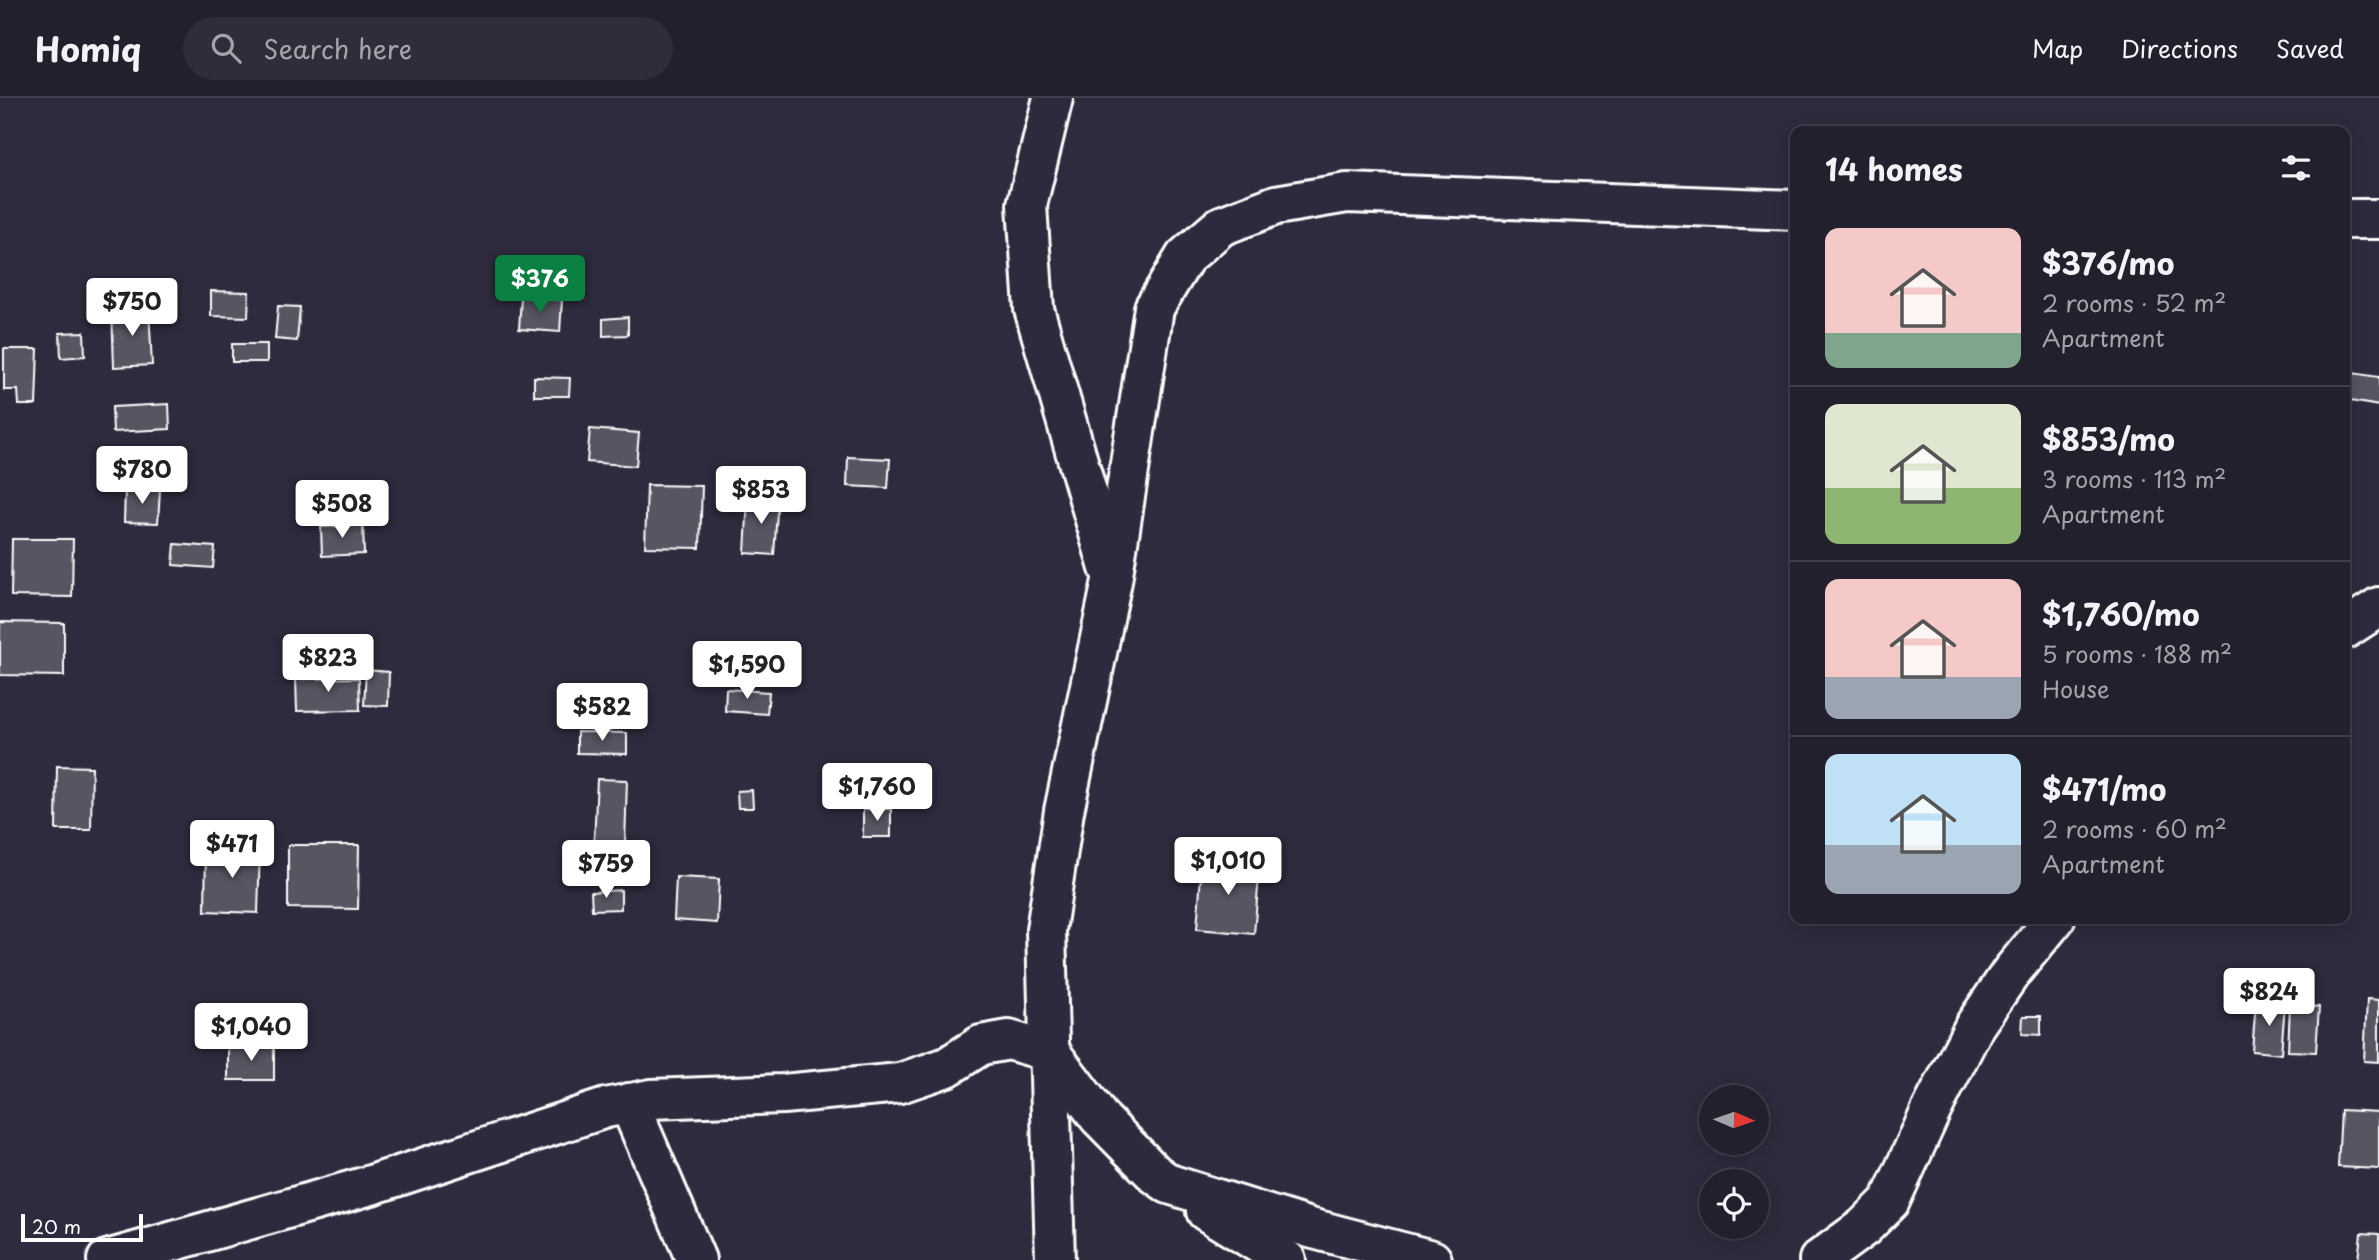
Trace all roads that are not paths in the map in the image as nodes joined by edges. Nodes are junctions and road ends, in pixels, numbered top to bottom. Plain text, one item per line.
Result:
1 (1054, 98) edge
2 (1790, 210) edge
3 (2350, 219) edge
4 (2379, 219) edge
5 (1112, 581) junction
6 (2379, 607) edge
7 (2350, 626) edge
8 (2050, 924) edge
9 (1050, 1052) junction
10 (629, 1103) junction
11 (1185, 1189) junction
12 (113, 1259) edge
13 (696, 1260) edge
14 (1055, 1260) edge
15 (1286, 1260) edge
16 (1432, 1260) edge
17 (1819, 1260) edge

1 - 5 street
2 - 5 street
3 - 4 street
5 - 9 street
6 - 7 street
8 - 17 street
9 - 10 street
9 - 11 street
9 - 14 street
10 - 12 street
10 - 13 street
11 - 15 street
11 - 16 street

